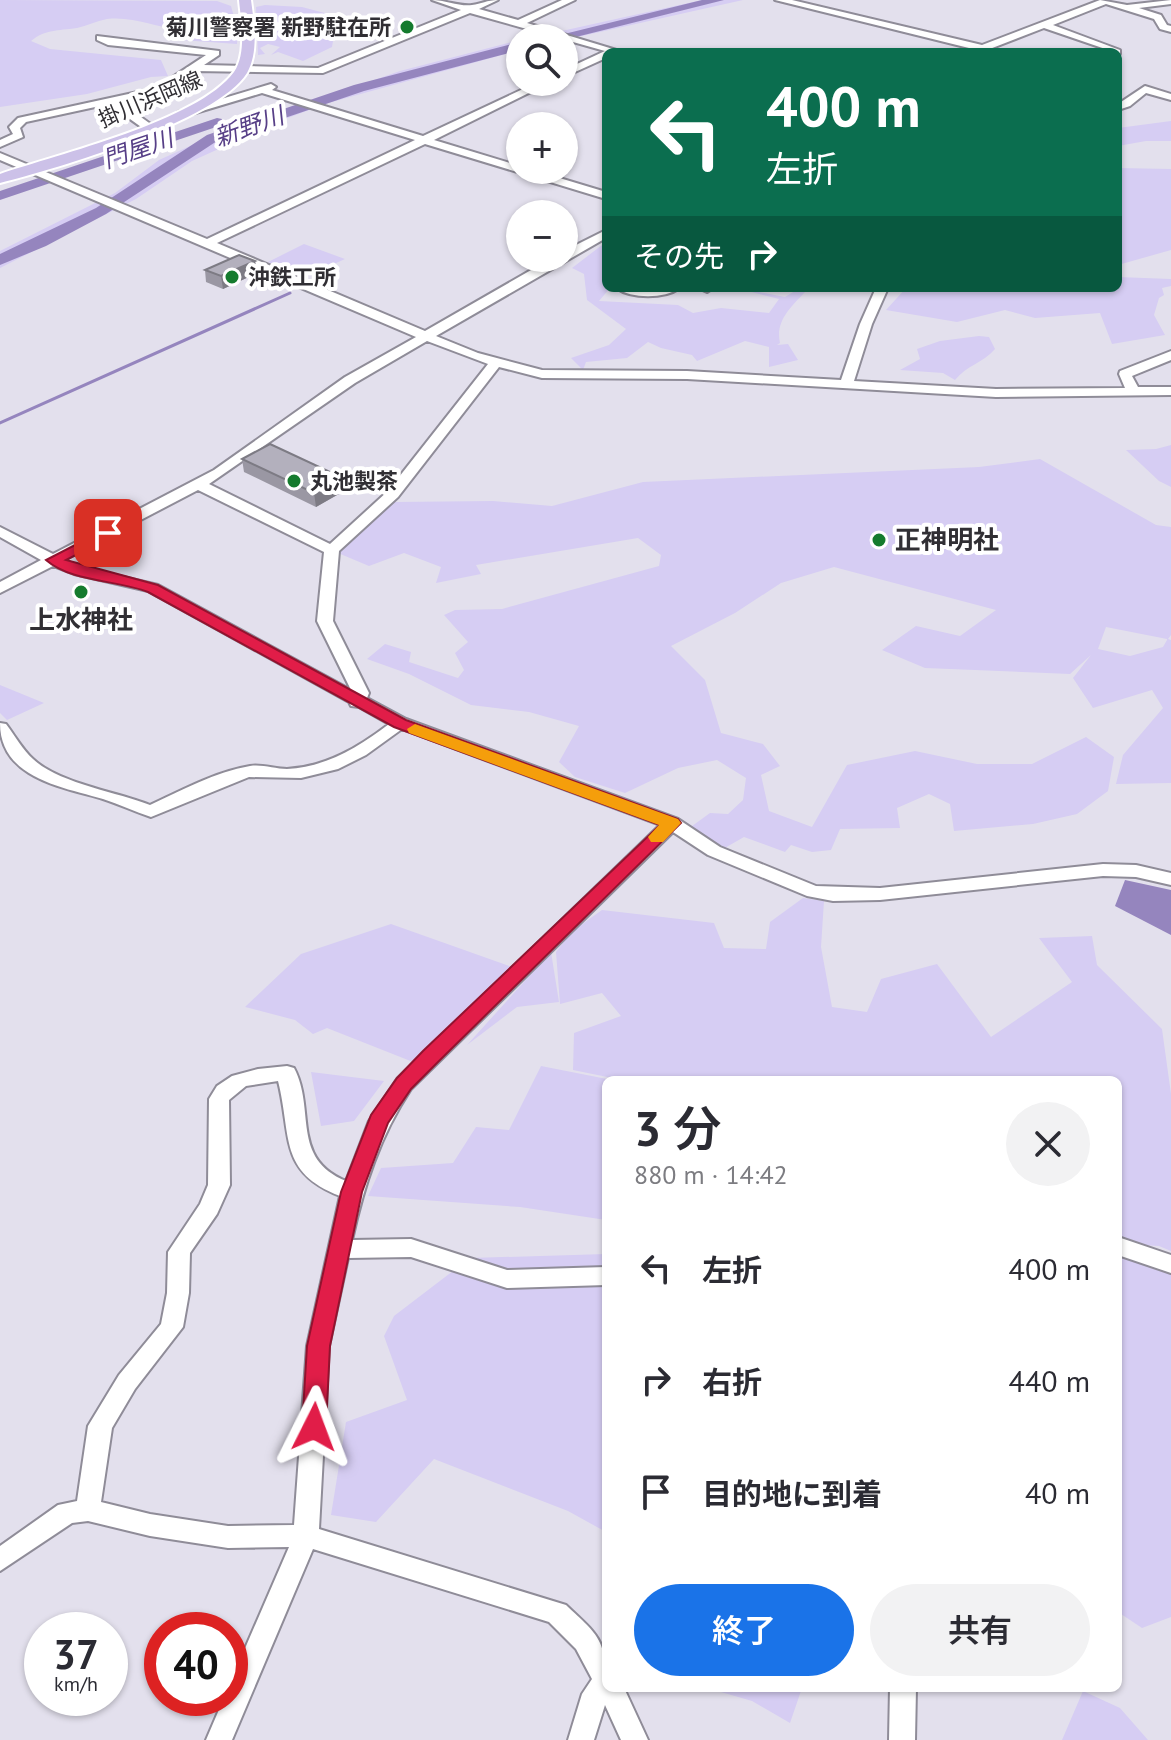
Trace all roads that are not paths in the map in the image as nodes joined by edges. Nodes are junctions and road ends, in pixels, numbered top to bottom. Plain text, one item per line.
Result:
1 (245, 0) edge
2 (437, 0) edge
3 (493, 0) edge
4 (570, 0) edge
5 (780, 0) edge
6 (1106, 1) edge
7 (1171, 1) edge
8 (1125, 8) junction
9 (470, 10) junction
10 (517, 24) joint
11 (1045, 25) junction
12 (1171, 29) edge
13 (100, 38) dead end
14 (578, 42) edge
15 (976, 48) edge
16 (983, 48) edge
17 (1106, 48) edge
18 (602, 49) edge
19 (602, 56) edge
20 (578, 67) edge
21 (196, 68) junction
22 (241, 71) junction
23 (292, 72) junction
24 (262, 90) junction
25 (517, 96) edge
26 (1171, 97) edge
27 (112, 101) junction
28 (1122, 106) edge
29 (182, 114) junction
30 (148, 127) junction
31 (424, 140) junction
32 (0, 144) edge
33 (0, 156) edge
34 (30, 168) junction
35 (0, 179) edge
36 (602, 195) edge
37 (602, 235) edge
38 (208, 243) junction
39 (578, 249) edge
40 (537, 272) edge
41 (880, 292) edge
42 (424, 336) junction
43 (1171, 355) edge
44 (494, 364) junction
45 (846, 384) junction
46 (1132, 389) junction
47 (1171, 391) edge
48 (200, 485) junction
49 (0, 531) edge
50 (332, 550) junction
51 (54, 560) junction
52 (0, 588) edge
53 (344, 661) junction
54 (316, 677) junction
55 (357, 703) junction
56 (400, 723) junction
57 (0, 728) edge
58 (672, 823) junction
59 (1171, 879) edge
60 (352, 1192) junction
61 (1122, 1247) edge
62 (339, 1249) junction
63 (1171, 1264) edge
64 (602, 1276) edge
65 (88, 1510) junction
66 (306, 1536) junction
67 (0, 1560) edge
68 (602, 1674) edge
69 (602, 1688) edge
70 (611, 1692) edge
71 (903, 1692) edge
72 (219, 1740) edge
73 (581, 1740) edge
74 (635, 1740) edge
75 (902, 1740) edge

1 - 22 main road
2 - 9 street
3 - 9 street
4 - 10 street
5 - 15 street
6 - 8 street
6 - 11 street
7 - 8 street
8 - 12 street
9 - 10 street
9 - 23 street
11 - 16 street
11 - 17 street
13 - 21 street
14 - 18 street
19 - 20 street
21 - 22 street
21 - 27 street
22 - 23 street
22 - 29 main road, 掛川浜岡線
23 - 24 street
24 - 29 street
24 - 31 street
25 - 31 street
26 - 28 street
27 - 30 street
27 - 32 street
29 - 30 main road, 掛川浜岡線
30 - 34 main road, 掛川浜岡線
31 - 36 street
31 - 38 street
33 - 34 street
34 - 35 main road, 掛川浜岡線
34 - 38 street
37 - 39 street
38 - 42 street
40 - 42 street
41 - 45 street
42 - 44 street
42 - 48 street
43 - 46 street
44 - 45 street
44 - 50 street
45 - 46 street
46 - 47 street
48 - 50 street
48 - 51 street
49 - 51 street
50 - 53 street
51 - 52 street
51 - 54 street
53 - 54 street
53 - 55 street
54 - 55 street
55 - 56 street
56 - 57 street
56 - 58 street
58 - 59 street
58 - 60 street
60 - 62 street
60 - 65 street
61 - 63 street
62 - 64 street
62 - 66 street
65 - 66 street
65 - 67 street
66 - 68 street
66 - 72 street
69 - 73 street
70 - 74 street
71 - 75 street

